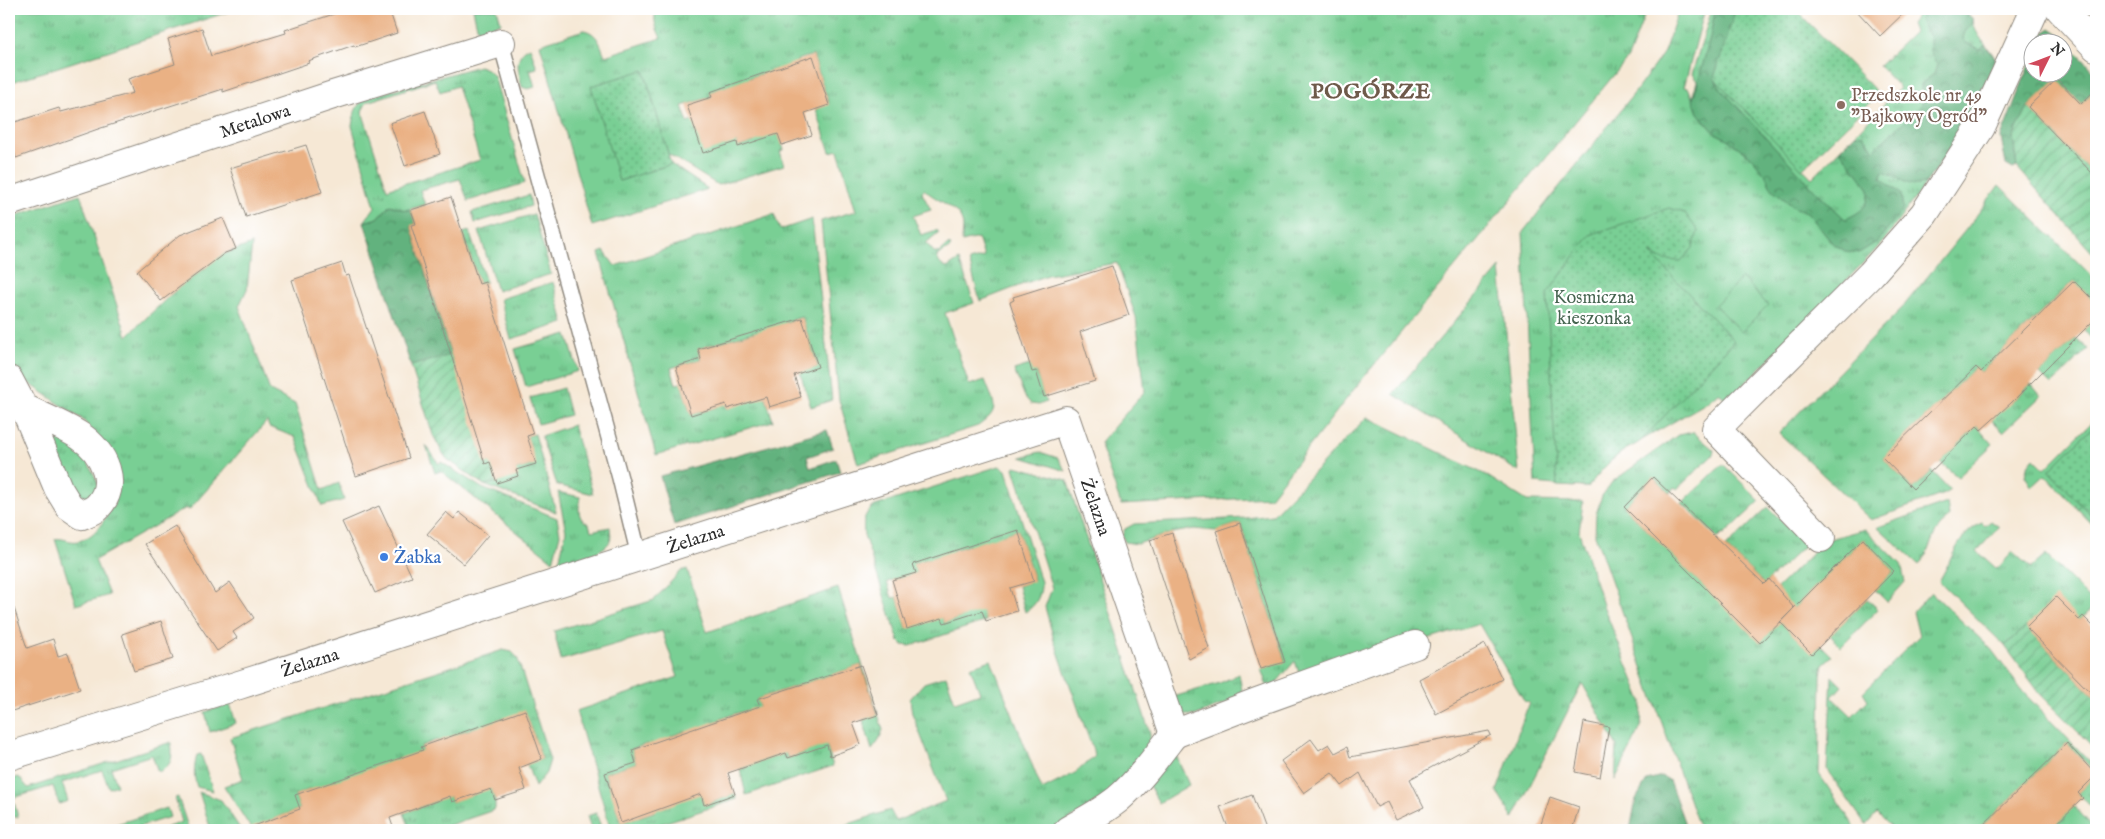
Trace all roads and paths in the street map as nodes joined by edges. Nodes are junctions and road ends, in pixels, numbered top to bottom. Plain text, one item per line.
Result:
1 (2035, 9) edge
2 (2060, 9) edge
3 (501, 43) joint
4 (2096, 47) edge
5 (9, 202) edge
6 (9, 380) edge
7 (24, 408) dead end
8 (1820, 538) dead end
9 (639, 556) junction
10 (1415, 645) dead end
11 (1174, 734) junction
12 (9, 756) edge
13 (1068, 830) edge

1 - 8 street
2 - 4 street
3 - 5 street, Metalowa
3 - 9 lane
6 - 7 street
9 - 11 street, Żelazna
9 - 12 street, Żelazna
10 - 11 street
11 - 13 street

